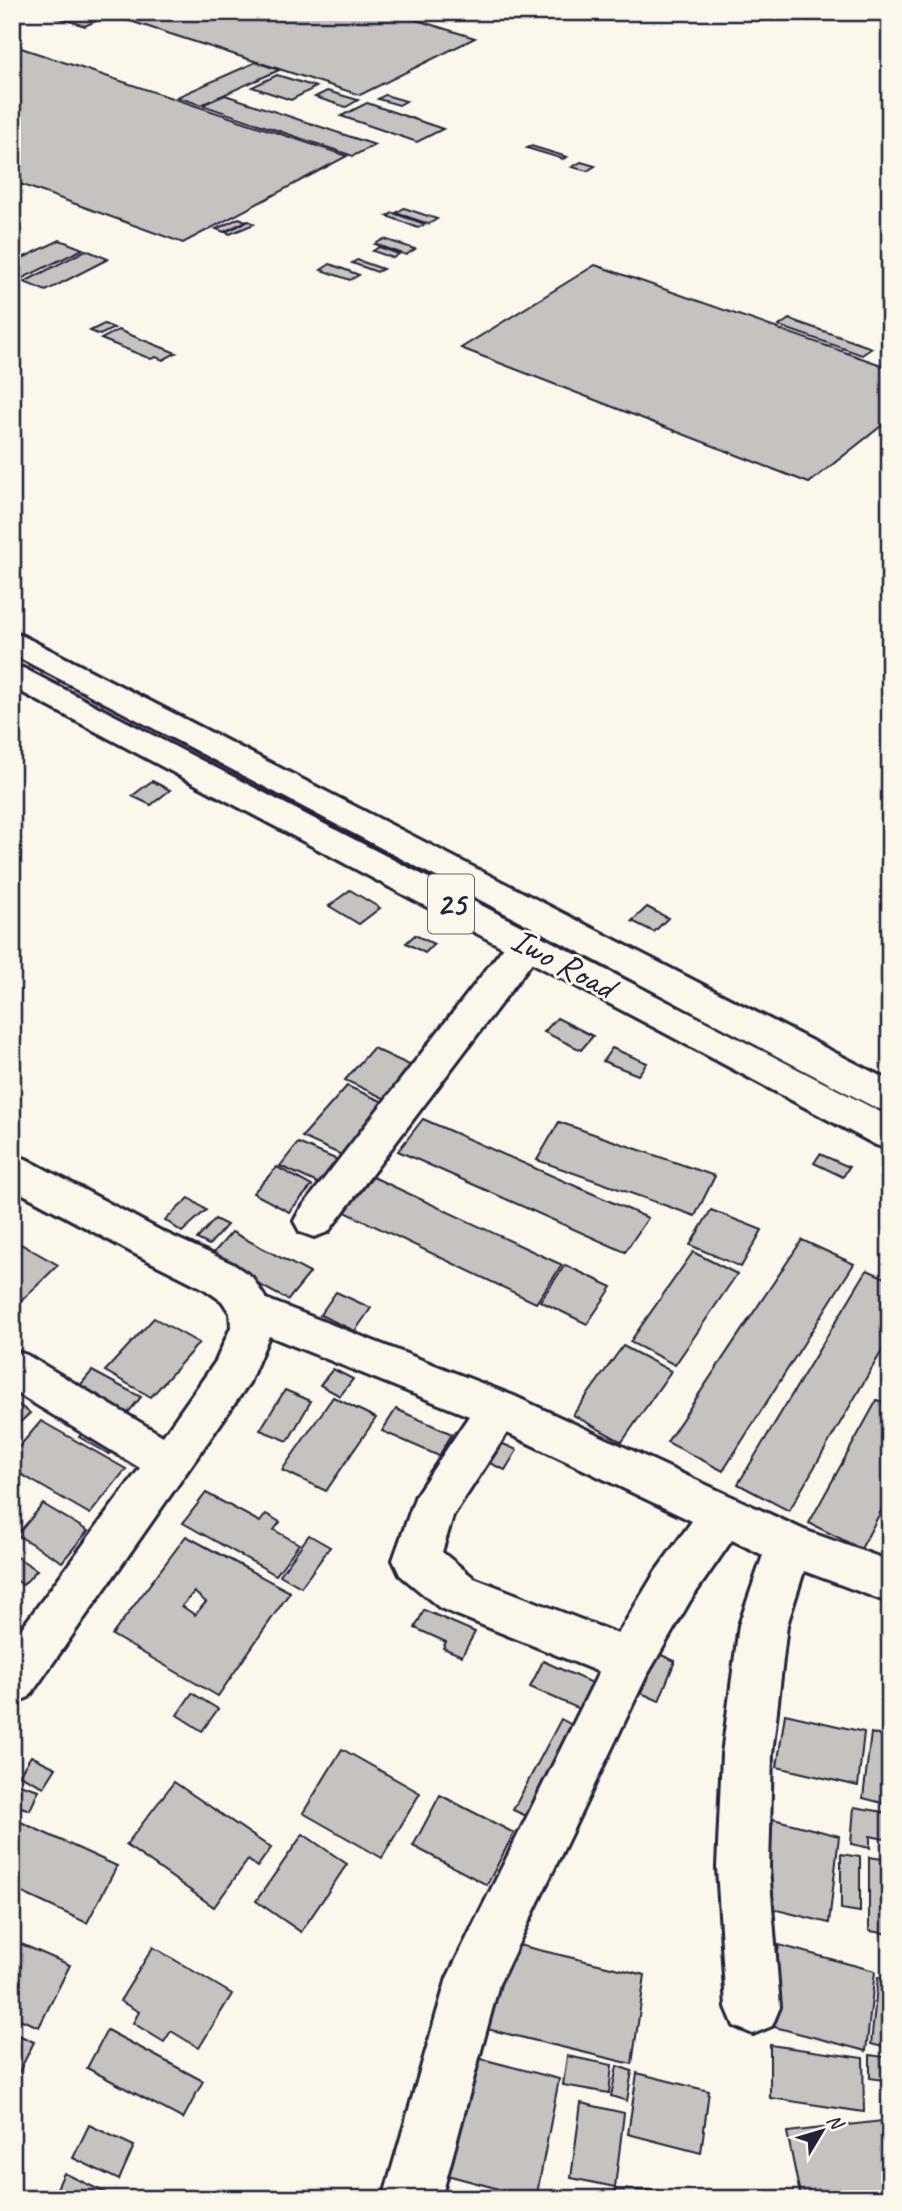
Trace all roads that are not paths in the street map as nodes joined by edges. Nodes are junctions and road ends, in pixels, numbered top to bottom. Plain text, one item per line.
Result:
1 (18, 660) edge
2 (526, 944) junction
3 (890, 1098) edge
4 (890, 1135) edge
5 (12, 1170) edge
6 (314, 1221) dead end
7 (251, 1311) junction
8 (12, 1368) edge
9 (499, 1409) junction
10 (170, 1463) junction
11 (723, 1514) junction
12 (789, 1545) junction
13 (890, 1582) edge
14 (629, 1661) junction
15 (12, 1681) edge
16 (753, 2007) dead end
17 (412, 2199) edge

1 - 2 street, Iwo Road / 25
1 - 3 street, Iwo Road
2 - 4 street, Iwo Road / 25
2 - 6 street
5 - 7 street
7 - 9 street
7 - 10 street
8 - 10 street
9 - 11 street
9 - 14 street
10 - 15 street
11 - 12 street
11 - 14 street
12 - 13 street
12 - 16 street
14 - 17 street

